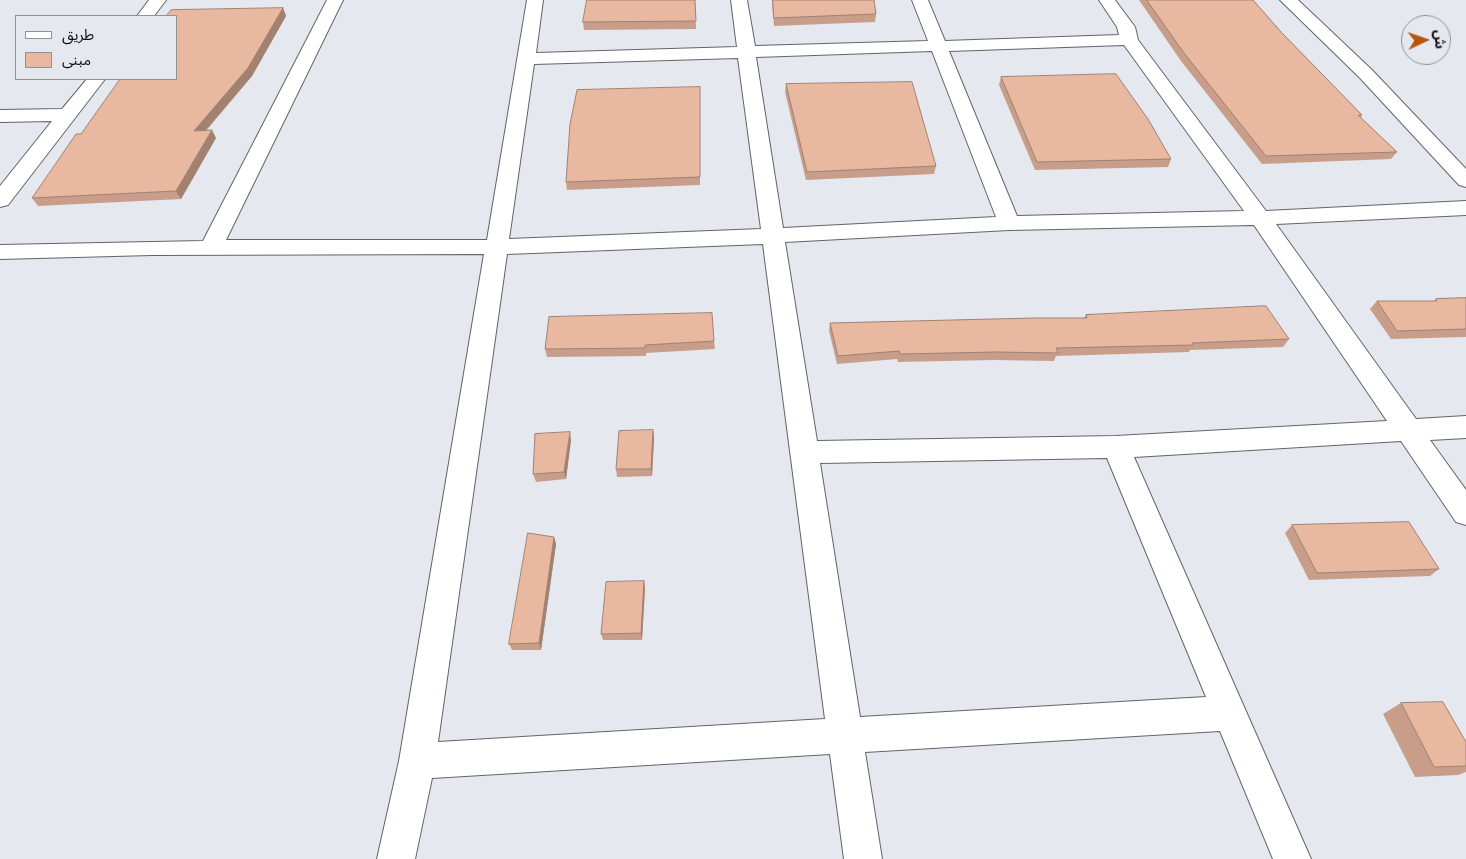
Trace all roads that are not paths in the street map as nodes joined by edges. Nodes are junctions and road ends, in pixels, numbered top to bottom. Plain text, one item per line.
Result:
1 (158, 0) edge
2 (335, 0) edge
3 (535, 0) edge
4 (739, 0) edge
5 (920, 0) edge
6 (1107, 0) edge
7 (1288, 0) edge
8 (146, 15) edge
9 (1129, 40) junction
10 (939, 46) junction
11 (746, 53) junction
12 (525, 59) junction
13 (95, 80) edge
14 (67, 115) junction
15 (0, 116) edge
16 (1466, 181) edge
17 (0, 200) edge
18 (1466, 208) edge
19 (1260, 218) junction
20 (1009, 223) junction
21 (773, 236) junction
22 (496, 247) junction
23 (211, 248) junction
24 (0, 252) edge
25 (1466, 427) edge
26 (1406, 430) junction
27 (1116, 447) junction
28 (805, 452) junction
29 (1466, 513) edge
30 (1230, 713) junction
31 (846, 736) junction
32 (418, 761) junction
33 (396, 859) edge
34 (863, 859) edge
35 (1292, 859) edge

1 - 8 street
2 - 23 street
3 - 12 street
4 - 11 street
5 - 10 street
6 - 9 street
7 - 16 street
9 - 10 street
9 - 19 street
10 - 11 street
10 - 20 street
11 - 12 street
11 - 21 street
12 - 22 street
13 - 14 street
14 - 15 street
14 - 17 street
18 - 19 street
19 - 20 street
19 - 26 street
20 - 21 street
21 - 22 street
21 - 28 street
22 - 23 street
22 - 32 street
23 - 24 street
25 - 26 street
26 - 27 street
26 - 29 street
27 - 28 street
27 - 30 street
28 - 31 street
30 - 31 street
30 - 35 street
31 - 32 street
31 - 34 street
32 - 33 street

